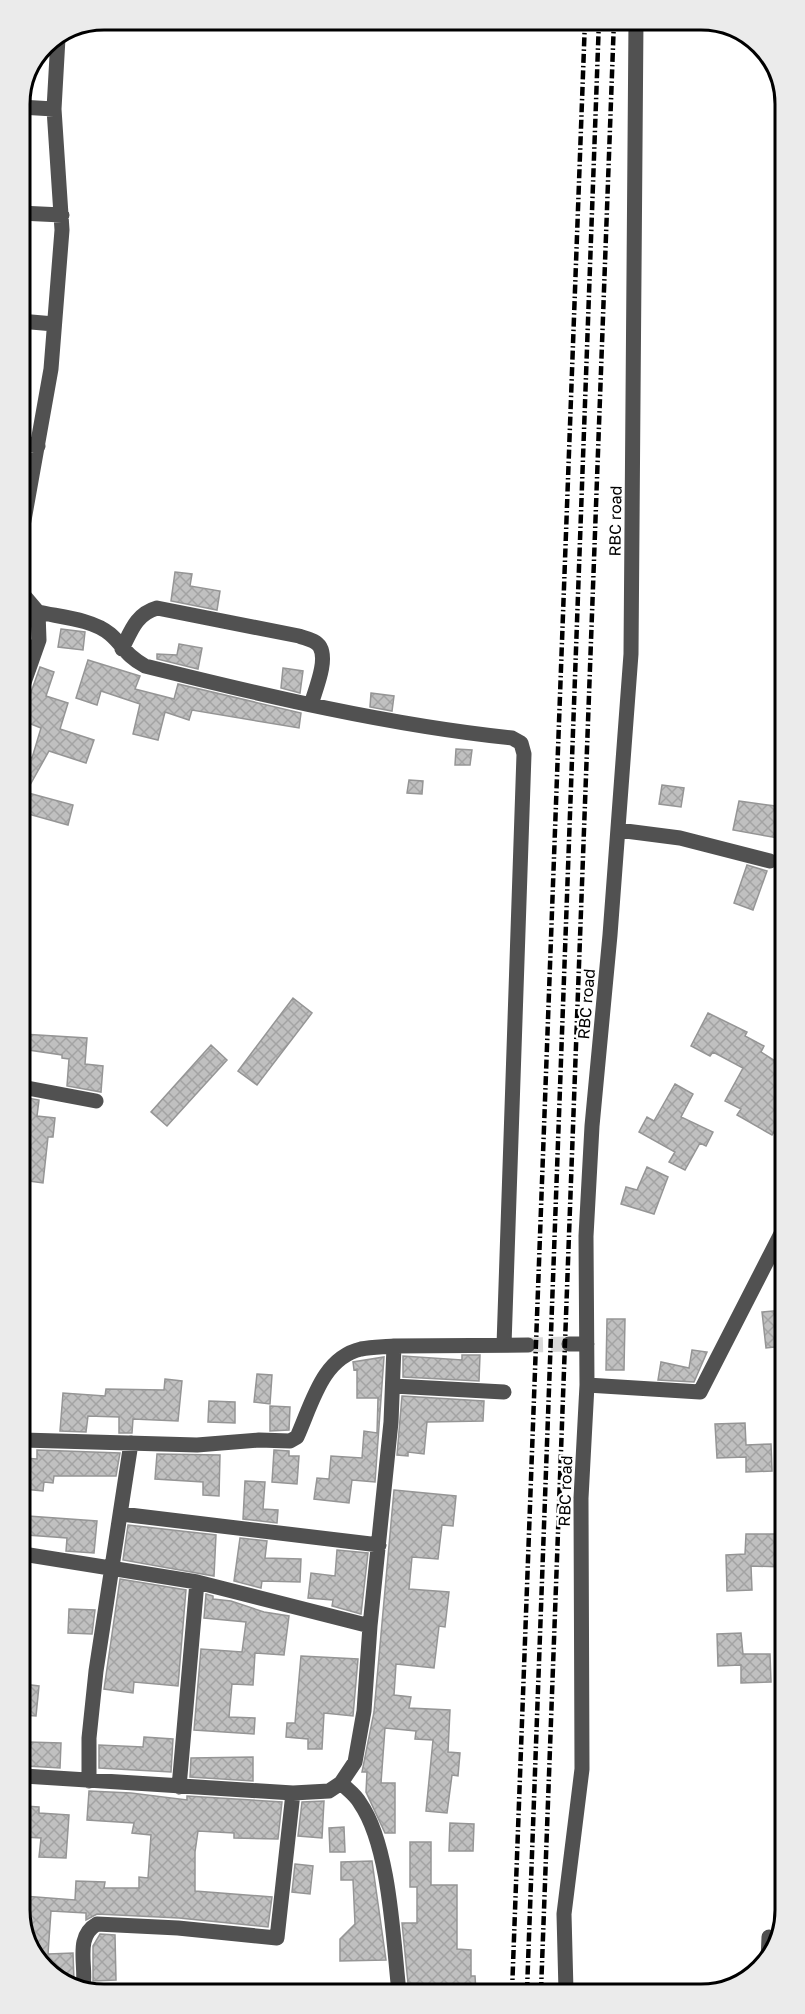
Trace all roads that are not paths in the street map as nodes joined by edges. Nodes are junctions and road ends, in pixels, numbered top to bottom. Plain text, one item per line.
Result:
1 (636, 30) edge
2 (58, 46) edge
3 (30, 108) edge
4 (54, 109) junction
5 (30, 213) edge
6 (62, 214) junction
7 (30, 322) edge
8 (54, 324) junction
9 (30, 445) edge
10 (38, 446) junction
11 (30, 489) edge
12 (30, 603) edge
13 (38, 612) junction
14 (122, 650) junction
15 (30, 666) edge
16 (311, 705) junction
17 (618, 830) junction
18 (770, 861) dead end
19 (30, 1089) edge
20 (96, 1101) dead end
21 (775, 1246) edge
22 (569, 1344) tunnel mouth
23 (587, 1344) junction
24 (504, 1345) junction
25 (528, 1345) tunnel mouth
26 (394, 1347) junction
27 (587, 1385) junction
28 (393, 1386) junction
29 (504, 1392) dead end
30 (30, 1440) edge
31 (131, 1443) junction
32 (121, 1514) junction
33 (379, 1545) junction
34 (30, 1555) edge
35 (113, 1568) junction
36 (197, 1582) junction
37 (370, 1626) junction
38 (30, 1776) edge
39 (89, 1781) junction
40 (341, 1783) junction
41 (179, 1787) junction
42 (294, 1793) junction
43 (83, 1981) edge
44 (398, 1984) edge
45 (566, 1984) edge

1 - 17 street, RBC road
2 - 4 street
3 - 4 street
4 - 6 street
5 - 6 street
6 - 8 street
7 - 8 street
8 - 10 street
9 - 10 street
10 - 11 street
12 - 13 street
13 - 14 street
13 - 15 street
14 - 16 street
14 - 16 street
16 - 24 street
17 - 18 street
17 - 23 street, RBC road
19 - 20 street
21 - 27 street
22 - 23 street
23 - 27 street, RBC road
24 - 25 street
24 - 26 street
26 - 28 street
26 - 31 street
27 - 45 street, RBC road
28 - 29 street
28 - 33 street
30 - 31 street
31 - 32 street
32 - 33 street
32 - 35 street
33 - 37 street
34 - 35 street
35 - 36 street
35 - 39 street
36 - 37 street
36 - 41 street
37 - 40 street
38 - 39 street
39 - 41 street
40 - 42 street
40 - 44 street
41 - 42 street
42 - 43 street

